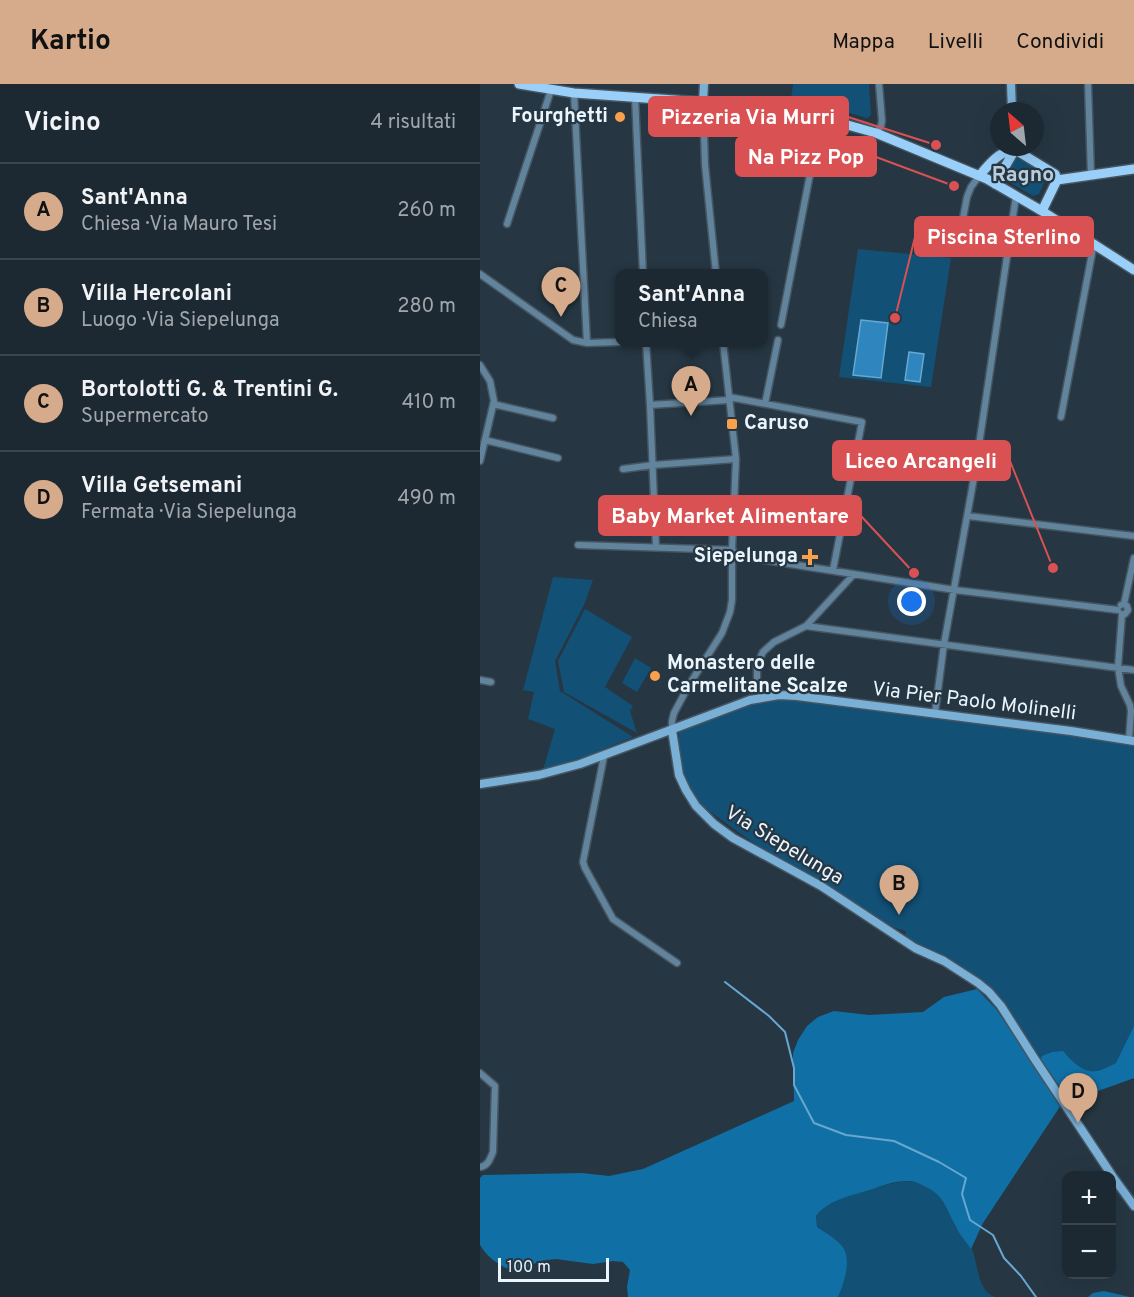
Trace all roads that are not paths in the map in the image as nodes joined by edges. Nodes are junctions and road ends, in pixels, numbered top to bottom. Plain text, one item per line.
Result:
1 (521, 84) edge
2 (704, 84) edge
3 (879, 84) edge
4 (1011, 84) edge
5 (1088, 84) edge
6 (551, 90) junction
7 (574, 93) junction
8 (635, 97) junction
9 (703, 102) junction
10 (1012, 102) edge
11 (821, 117) junction
12 (876, 133) junction
13 (999, 156) edge
14 (1011, 156) edge
15 (1027, 156) edge
16 (1134, 169) edge
17 (1091, 175) junction
18 (980, 176) junction
19 (1057, 180) junction
20 (995, 184) junction
21 (1016, 196) junction
22 (1042, 211) junction
23 (507, 224) dead end
24 (959, 240) dead end
25 (1094, 243) junction
26 (643, 269) edge
27 (716, 269) edge
28 (1134, 270) edge
29 (480, 274) edge
30 (781, 325) dead end
31 (778, 340) dead end
32 (615, 342) edge
33 (588, 343) junction
34 (646, 347) edge
35 (724, 347) edge
36 (480, 365) edge
37 (729, 398) junction
38 (493, 404) junction
39 (765, 404) junction
40 (650, 405) junction
41 (1061, 417) dead end
42 (553, 418) dead end
43 (485, 440) junction
44 (558, 458) dead end
45 (736, 459) junction
46 (480, 461) edge
47 (653, 465) junction
48 (622, 469) dead end
49 (968, 516) junction
50 (1134, 536) edge
51 (578, 545) dead end
52 (656, 547) junction
53 (732, 550) junction
54 (1134, 558) edge
55 (833, 570) junction
56 (854, 574) junction
57 (955, 590) junction
58 (1125, 609) edge
59 (806, 626) junction
60 (944, 644) junction
61 (1118, 667) junction
62 (1134, 670) edge
63 (480, 680) edge
64 (490, 682) dead end
65 (763, 698) junction
66 (934, 713) junction
67 (672, 730) junction
68 (1131, 741) edge
69 (604, 756) junction
70 (480, 784) edge
71 (677, 963) dead end
72 (480, 1073) edge
73 (480, 1167) edge
74 (1134, 1206) edge

1 - 6 main road
2 - 9 street
3 - 12 street
4 - 10 street
5 - 17 street
6 - 7 main road
6 - 23 street
7 - 8 main road
7 - 33 street
8 - 9 main road
8 - 26 street
9 - 11 main road
9 - 27 street
11 - 12 main road
11 - 30 street
12 - 18 main road
13 - 18 main road
14 - 20 main road
15 - 19 main road
16 - 17 main road
17 - 19 main road
18 - 20 main road
18 - 24 street
19 - 22 main road
20 - 21 main road
21 - 22 main road
21 - 49 street
22 - 25 main road
25 - 28 main road
25 - 41 street
29 - 33 street
31 - 39 street
32 - 33 street
34 - 40 street
35 - 37 street, Via Siepelunga
36 - 38 street
37 - 39 street
37 - 40 street
37 - 45 street, Via Siepelunga
38 - 42 street
38 - 43 street
39 - 55 street
40 - 47 street
43 - 44 street
43 - 46 street
45 - 47 street
45 - 53 street, Via Siepelunga
47 - 48 street
47 - 52 street
49 - 50 street
49 - 57 street
51 - 52 street
52 - 53 street
53 - 55 street
53 - 67 street, Via Siepelunga
54 - 58 street
55 - 56 street
56 - 57 street
56 - 59 street
57 - 58 street
57 - 60 street
58 - 61 street
59 - 60 street
59 - 65 street
60 - 61 street
60 - 66 street
61 - 62 street
61 - 68 street
63 - 64 street
65 - 66 street, Via Pier Paolo Molinelli
65 - 67 street, Via Pier Paolo Molinelli
66 - 68 street, Via Pier Paolo Molinelli
67 - 69 street, Via Pier Paolo Molinelli
67 - 74 street, Via Siepelunga
69 - 70 street, Via Pier Paolo Molinelli
69 - 71 street
72 - 73 street

